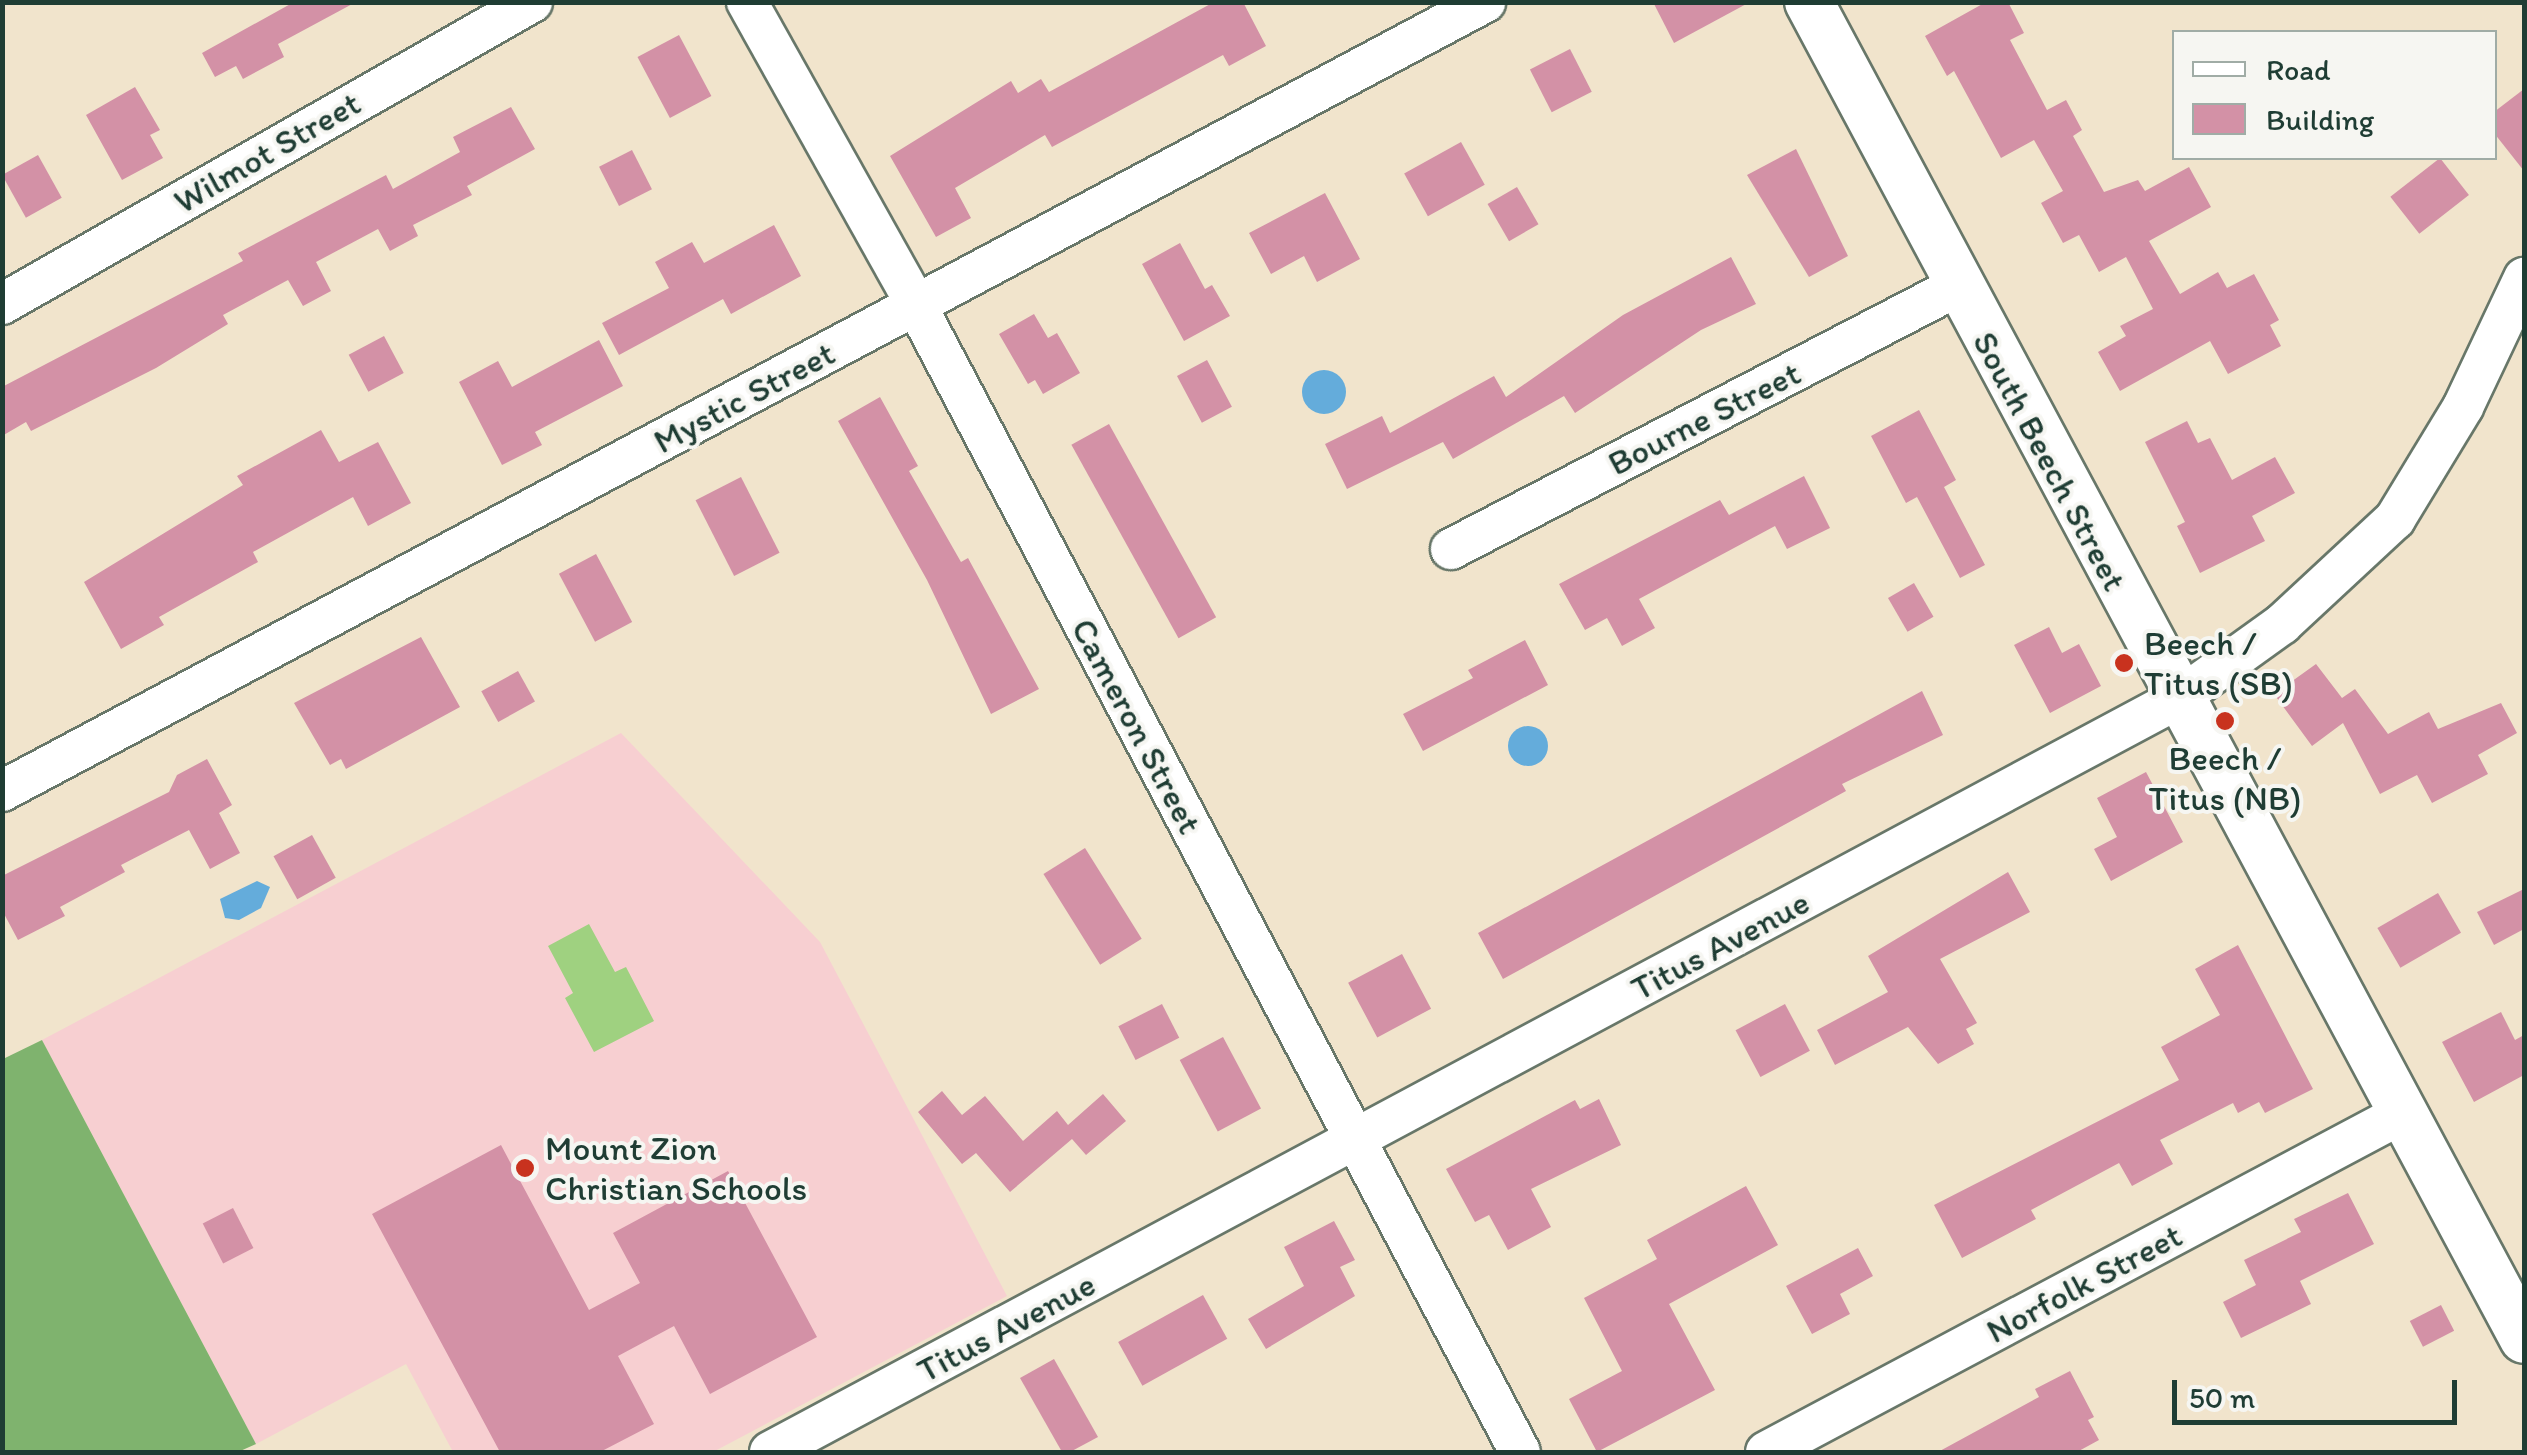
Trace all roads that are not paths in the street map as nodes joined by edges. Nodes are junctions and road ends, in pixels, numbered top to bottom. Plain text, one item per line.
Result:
1 (532, 2) edge
2 (747, 2) edge
3 (1485, 2) edge
4 (1808, 2) edge
5 (2524, 278) edge
6 (1956, 286) junction
7 (2, 304) edge
8 (916, 305) junction
9 (1450, 549) dead end
10 (2179, 698) junction
11 (2, 790) edge
12 (2402, 1113) junction
13 (1356, 1142) junction
14 (2519, 1316) edge
15 (780, 1450) edge
16 (1520, 1452) edge
17 (1766, 1452) edge

1 - 7 street, Wilmot Street
2 - 8 street, Cameron Street
3 - 8 street, Mystic Street
4 - 6 street, South Beech Street
5 - 10 street, Titus Avenue
6 - 9 street, Bourne Street
6 - 10 street, South Beech Street
8 - 11 street, Mystic Street
8 - 13 street, Cameron Street
10 - 12 street, South Beech Street
10 - 13 street, Titus Avenue
12 - 14 street, South Beech Street
12 - 17 street, Norfolk Street
13 - 15 street, Titus Avenue
13 - 16 street, Cameron Street

